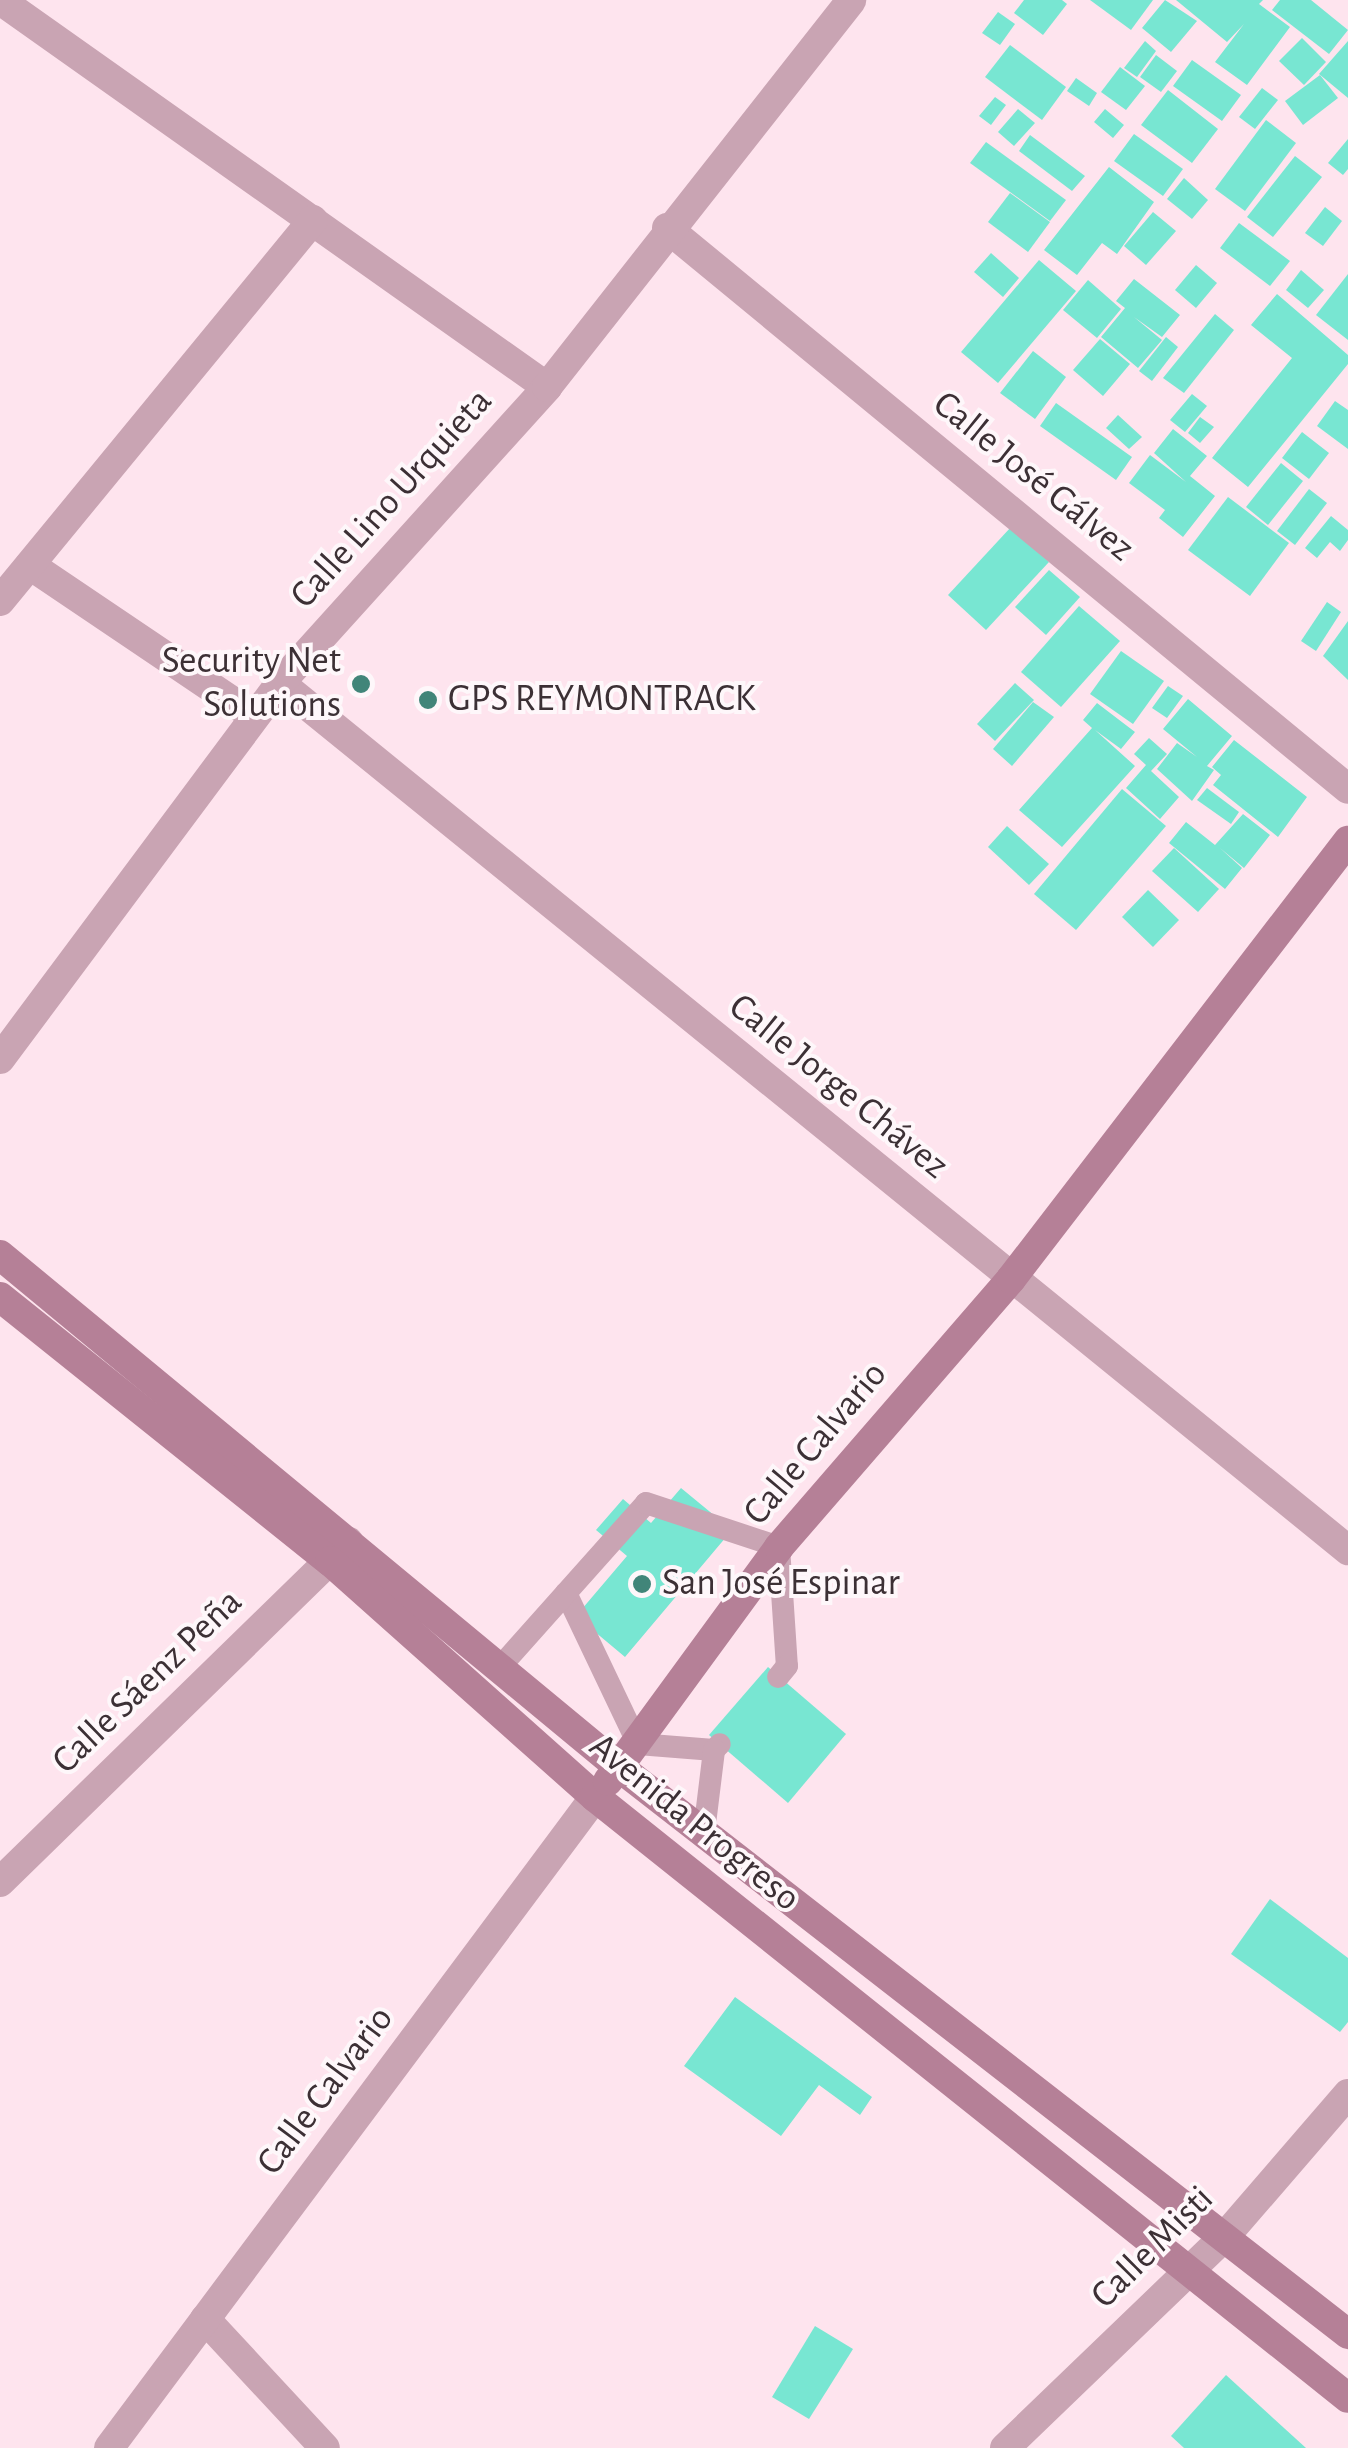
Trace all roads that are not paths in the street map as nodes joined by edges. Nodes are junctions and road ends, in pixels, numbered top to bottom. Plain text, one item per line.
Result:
1 (0, 0) edge
2 (852, 0) edge
3 (314, 220) junction
4 (667, 228) junction
5 (547, 387) junction
6 (30, 565) junction
7 (0, 601) edge
8 (280, 683) junction
9 (254, 716) junction
10 (1348, 788) edge
11 (1348, 840) edge
12 (0, 1059) edge
13 (0, 1256) edge
14 (1010, 1279) junction
15 (0, 1297) edge
16 (779, 1548) junction
17 (340, 1550) junction
18 (1348, 1550) edge
19 (566, 1592) junction
20 (500, 1666) junction
21 (778, 1677) dead end
22 (629, 1756) junction
23 (596, 1798) junction
24 (704, 1832) junction
25 (0, 1882) edge
26 (1348, 2094) edge
27 (1227, 2234) junction
28 (1191, 2270) junction
29 (205, 2319) junction
30 (1348, 2334) edge
31 (1348, 2398) edge
32 (109, 2448) edge
33 (324, 2448) edge
34 (1005, 2448) edge

1 - 3 street
2 - 4 street, Calle Lino Urquieta
3 - 5 street
3 - 6 street
4 - 5 street, Calle Lino Urquieta
4 - 10 street, Calle José Gálvez
5 - 8 street, Calle Lino Urquieta
6 - 7 street
6 - 9 street
8 - 9 street, Calle Lino Urquieta
8 - 14 street, Calle Jorge Chávez
9 - 12 street, Calle Lino Urquieta
11 - 14 main road, Calle Calvario
13 - 17 main road, Avenida Progreso
14 - 16 main road, Calle Calvario
14 - 18 street, Calle Jorge Chávez
15 - 17 main road, Avenida Progreso
16 - 19 lane
16 - 21 lane
16 - 22 main road, Calle Calvario
17 - 20 main road, Avenida Progreso
17 - 23 main road, Avenida Progreso
17 - 25 street, Calle Sáenz Peña
19 - 20 lane
19 - 22 lane
20 - 22 main road, Avenida Progreso
22 - 23 main road, Calle Calvario
22 - 24 main road, Avenida Progreso
22 - 24 lane
23 - 28 main road, Avenida Progreso
23 - 29 street, Calle Calvario
24 - 27 main road, Avenida Progreso
26 - 27 street, Calle Misti
27 - 28 street, Calle Misti
27 - 30 main road, Avenida Progreso
28 - 31 main road, Avenida Progreso
28 - 34 street, Calle Misti
29 - 32 street, Calle Calvario
29 - 33 street

